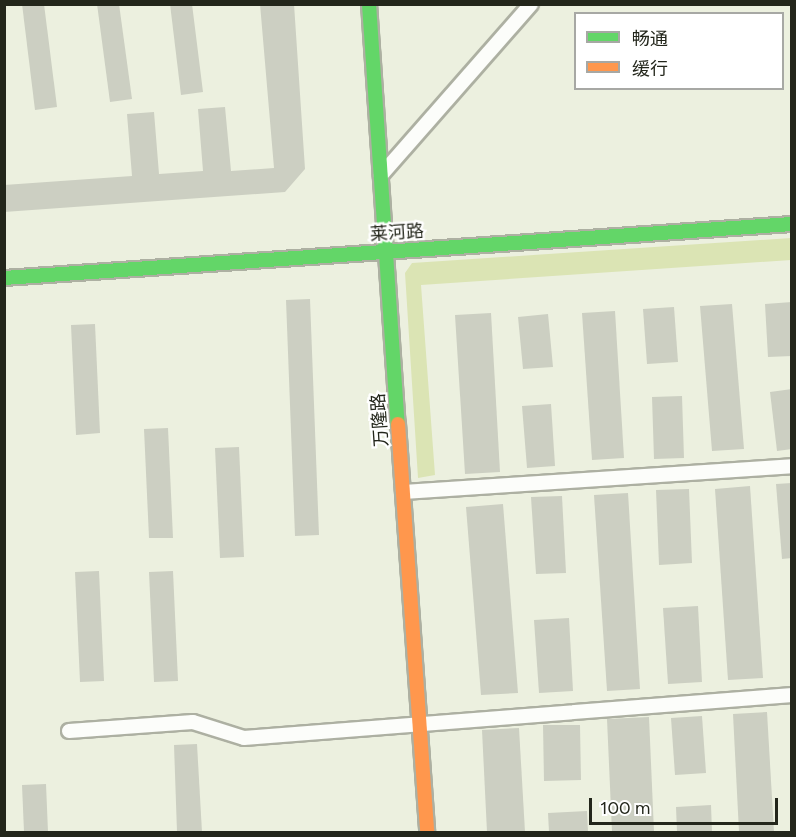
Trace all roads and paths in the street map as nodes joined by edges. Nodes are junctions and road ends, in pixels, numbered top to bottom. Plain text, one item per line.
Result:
1 (369, 4) edge
2 (531, 4) edge
3 (381, 175) junction
4 (792, 224) edge
5 (387, 251) junction
6 (4, 278) edge
7 (792, 466) edge
8 (404, 492) junction
9 (792, 695) edge
10 (419, 720) junction
11 (69, 731) dead end
12 (427, 832) edge

1 - 3 street, 万隆路
2 - 3 street
3 - 5 street, 万隆路
4 - 5 street, 莱河路
5 - 6 street, 莱河路
5 - 8 street, 万隆路
7 - 8 street
8 - 10 street, 万隆路
9 - 10 street
10 - 11 street
10 - 12 street, 万隆路

